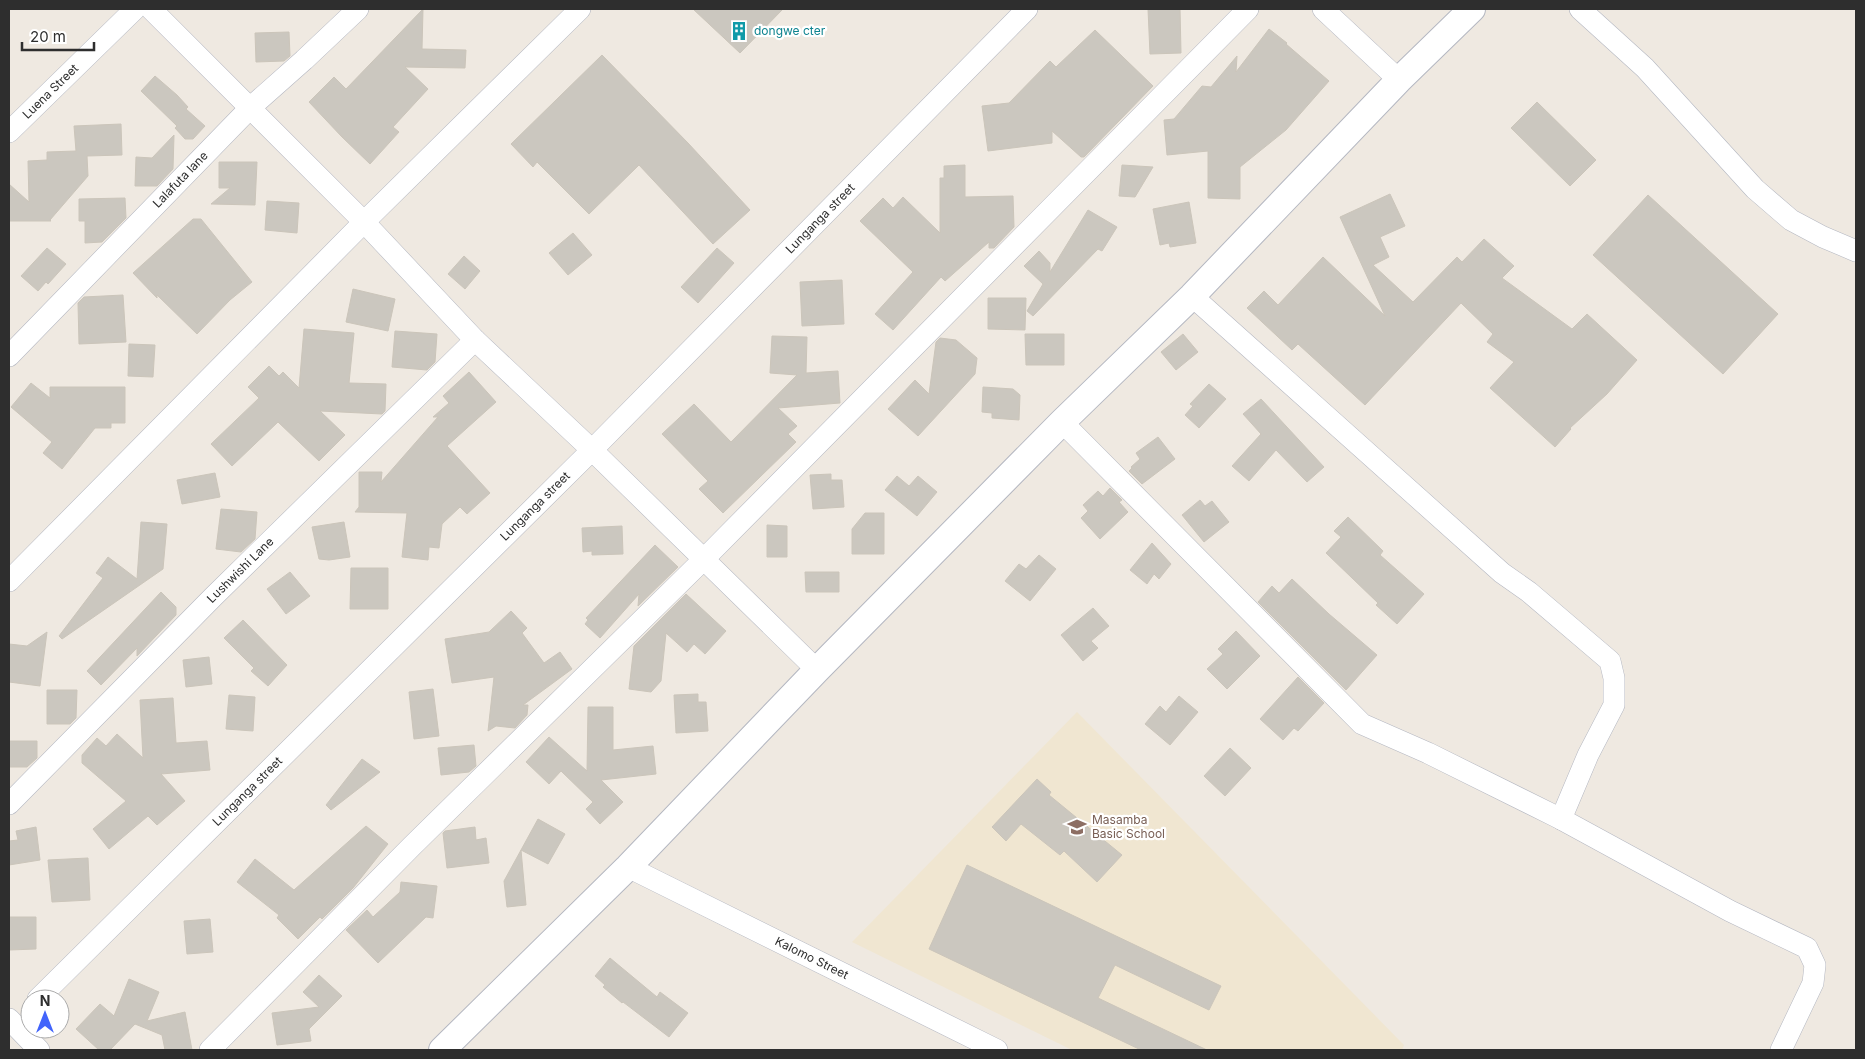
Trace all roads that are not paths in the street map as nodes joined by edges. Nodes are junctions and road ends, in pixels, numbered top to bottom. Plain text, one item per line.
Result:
1 (135, 9) edge
2 (151, 9) edge
3 (358, 9) edge
4 (580, 9) edge
5 (1027, 9) edge
6 (1248, 9) edge
7 (1323, 9) edge
8 (1472, 9) edge
9 (1580, 9) edge
10 (1399, 80) junction
11 (251, 107) junction
12 (9, 132) edge
13 (364, 222) junction
14 (1856, 250) edge
15 (1192, 296) junction
16 (475, 340) junction
17 (9, 356) edge
18 (1062, 422) junction
19 (592, 450) junction
20 (703, 560) junction
21 (9, 581) edge
22 (817, 670) junction
23 (9, 804) edge
24 (1561, 819) junction
25 (628, 867) junction
26 (48, 989) edge
27 (20, 1015) edge
28 (10, 1023) edge
29 (39, 1050) edge
30 (210, 1050) edge
31 (442, 1050) edge
32 (997, 1050) edge
33 (1782, 1050) edge

1 - 12 street, Luena Street
2 - 11 street
3 - 11 street, Lalafuta lane
4 - 13 street
5 - 19 street, Lunganga street
6 - 20 street
7 - 10 street
8 - 10 street
9 - 14 street
10 - 15 street
11 - 13 street
11 - 17 street, Lalafuta lane
13 - 16 street
13 - 21 street
15 - 18 street
15 - 24 street
16 - 19 street
16 - 23 street, Lushwishi Lane
18 - 22 street
18 - 24 street
19 - 20 street
19 - 26 street, Lunganga street
20 - 22 street
20 - 30 street
22 - 25 street
24 - 33 street
25 - 31 street
25 - 32 street, Kalomo Street
27 - 28 street
28 - 29 street

